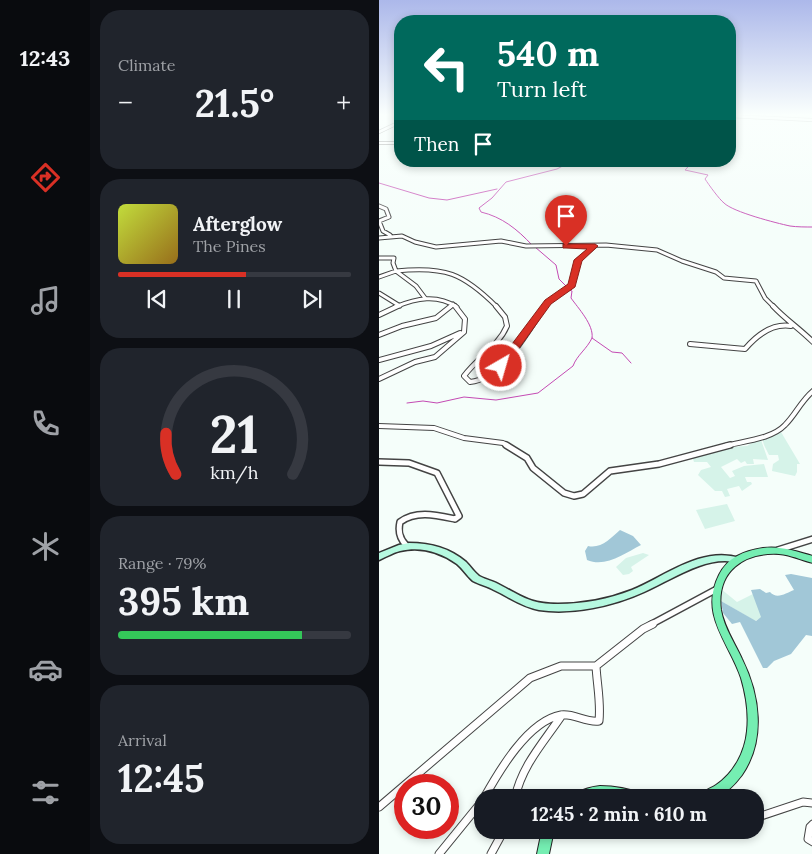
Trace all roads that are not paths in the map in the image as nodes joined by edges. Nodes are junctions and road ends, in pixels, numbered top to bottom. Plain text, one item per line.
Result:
1 (379, 206) edge
2 (379, 221) edge
3 (392, 236) junction
4 (379, 238) edge
5 (595, 246) junction
6 (379, 258) edge
7 (396, 270) junction
8 (379, 276) edge
9 (379, 293) edge
10 (425, 298) junction
11 (453, 304) junction
12 (400, 306) junction
13 (379, 315) edge
14 (795, 327) junction
15 (465, 330) junction
16 (379, 335) edge
17 (812, 342) edge
18 (691, 344) dead end
19 (379, 360) edge
20 (379, 379) edge
21 (812, 391) edge
22 (379, 426) edge
23 (379, 462) edge
24 (812, 539) edge
25 (407, 545) junction
26 (777, 550) junction
27 (379, 557) edge
28 (737, 560) junction
29 (812, 560) edge
30 (717, 589) junction
31 (596, 666) junction
32 (562, 715) junction
33 (488, 789) edge
34 (516, 789) edge
35 (721, 789) edge
36 (812, 803) edge
37 (379, 807) edge
38 (474, 810) edge
39 (764, 815) edge
40 (812, 824) edge
41 (499, 839) edge
42 (546, 839) edge
43 (812, 842) edge
44 (439, 854) edge
45 (491, 854) edge
46 (543, 854) edge

1 - 2 street
2 - 3 street
3 - 4 street
3 - 5 street
5 - 7 street
5 - 14 street
6 - 7 street
7 - 8 street
7 - 10 street
9 - 12 street
10 - 11 street
10 - 12 street
11 - 15 street
11 - 16 street
12 - 13 street
14 - 17 street
14 - 18 street
15 - 19 street
15 - 20 street
21 - 22 street
23 - 25 street
24 - 26 street
25 - 27 main road
25 - 28 main road
26 - 28 main road
26 - 29 main road
28 - 30 main road
30 - 31 street
30 - 35 main road
31 - 32 street
31 - 37 street
32 - 33 street
32 - 34 street
36 - 39 street
38 - 44 street
40 - 43 street
41 - 45 street
42 - 46 main road

